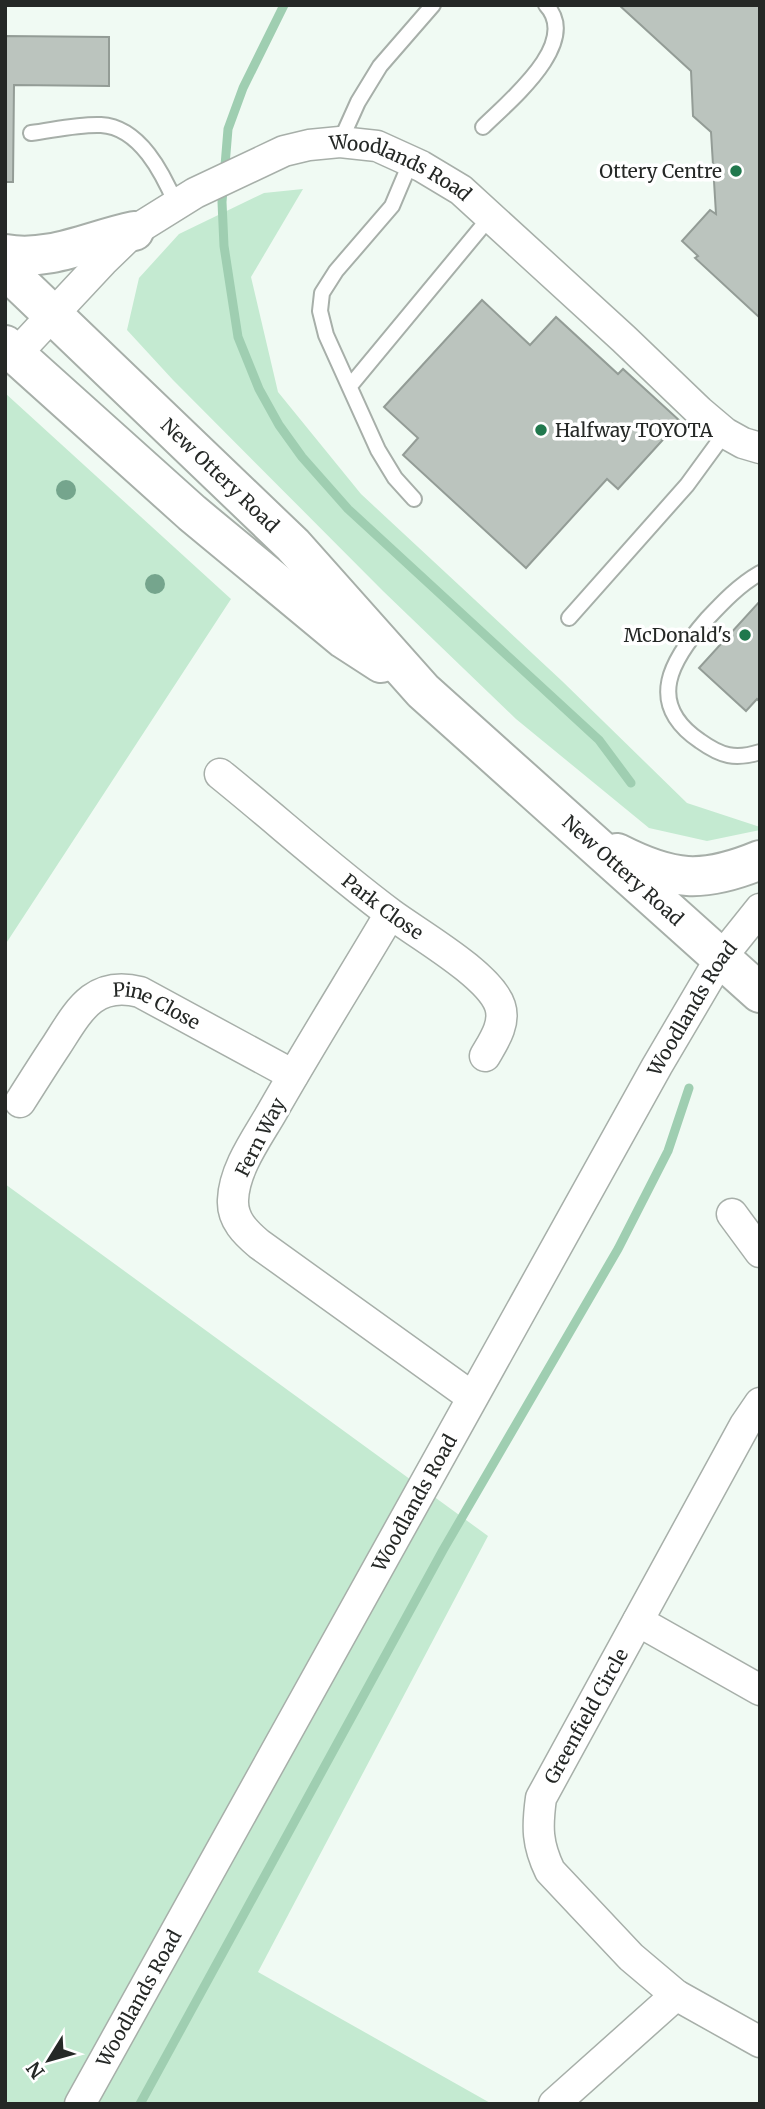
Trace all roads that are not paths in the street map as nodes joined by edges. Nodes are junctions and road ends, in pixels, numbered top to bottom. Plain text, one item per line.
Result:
1 (433, 5) edge
2 (546, 5) edge
3 (483, 127) dead end
4 (31, 133) dead end
5 (340, 142) junction
6 (411, 161) junction
7 (186, 199) junction
8 (490, 217) junction
9 (134, 231) junction
10 (5, 254) edge
11 (5, 269) edge
12 (52, 315) junction
13 (11, 349) edge
14 (350, 386) junction
15 (725, 433) junction
16 (760, 447) edge
17 (414, 499) dead end
18 (760, 573) edge
19 (569, 618) dead end
20 (424, 691) junction
21 (760, 752) edge
22 (220, 774) dead end
23 (584, 836) junction
24 (760, 860) edge
25 (760, 909) edge
26 (390, 914) junction
27 (720, 958) junction
28 (760, 993) edge
29 (485, 1056) dead end
30 (293, 1075) junction
31 (20, 1102) dead end
32 (732, 1214) dead end
33 (760, 1252) edge
34 (472, 1397) junction
35 (760, 1403) edge
36 (638, 1621) junction
37 (760, 1689) edge
38 (676, 1995) junction
39 (760, 2042) edge
40 (80, 2104) edge
41 (554, 2104) edge

1 - 5 lane
2 - 3 lane
4 - 7 lane
5 - 6 street, Woodlands Road
5 - 7 street, Woodlands Road
6 - 8 street, Woodlands Road
6 - 14 lane
7 - 9 street, Woodlands Road
8 - 14 lane
8 - 15 street, Woodlands Road
9 - 10 main road
9 - 12 street, Woodlands Road
11 - 12 main road, New Ottery Road
12 - 13 street, Woodlands Road
12 - 20 main road, New Ottery Road
13 - 20 main road, New Ottery Road
14 - 17 lane
15 - 16 street, Woodlands Road
15 - 19 lane
18 - 21 lane
20 - 23 main road, New Ottery Road
22 - 26 street, Park Close
23 - 24 main road
23 - 27 main road, New Ottery Road
25 - 27 street, Woodlands Road
26 - 29 street, Park Close
26 - 30 street, Fern Way
27 - 28 main road, New Ottery Road
27 - 34 street, Woodlands Road
30 - 31 street, Pine Close
30 - 34 street, Fern Way
32 - 33 street
34 - 40 street, Woodlands Road
35 - 36 street, Greenfield Circle
36 - 37 street
36 - 38 street, Greenfield Circle
38 - 39 street, Greenfield Circle
38 - 41 street

